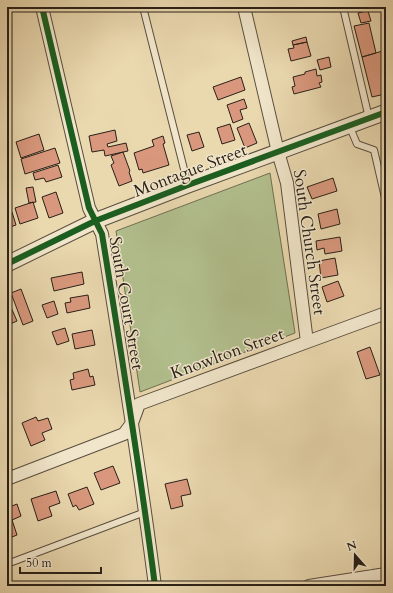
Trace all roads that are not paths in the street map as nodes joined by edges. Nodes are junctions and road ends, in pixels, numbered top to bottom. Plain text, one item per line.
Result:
1 (42, 7) edge
2 (143, 7) edge
3 (244, 7) edge
4 (343, 7) edge
5 (386, 112) edge
6 (370, 118) junction
7 (349, 125) junction
8 (278, 152) junction
9 (384, 184) edge
10 (188, 185) junction
11 (386, 202) edge
12 (96, 221) junction
13 (7, 264) edge
14 (386, 313) edge
15 (307, 342) junction
16 (132, 423) junction
17 (7, 479) edge
18 (146, 512) junction
19 (7, 564) edge
20 (386, 574) edge
21 (155, 586) edge
22 (309, 586) edge

1 - 12 street, South Court Street
2 - 10 lane
3 - 8 street, South Church Street
4 - 6 lane
5 - 6 street, Montague Street
6 - 7 street, Montague Street
7 - 8 street, Montague Street
7 - 9 lane
8 - 10 street, Montague Street
8 - 15 street, South Church Street
9 - 11 lane
10 - 12 street, Montague Street
12 - 13 street, Montague Street
12 - 16 street, South Court Street
14 - 15 street, Knowlton Street
15 - 16 street, Knowlton Street
16 - 17 street, Knowlton Street
16 - 18 street, South Court Street
18 - 19 lane
18 - 21 street, South Court Street
20 - 22 street

